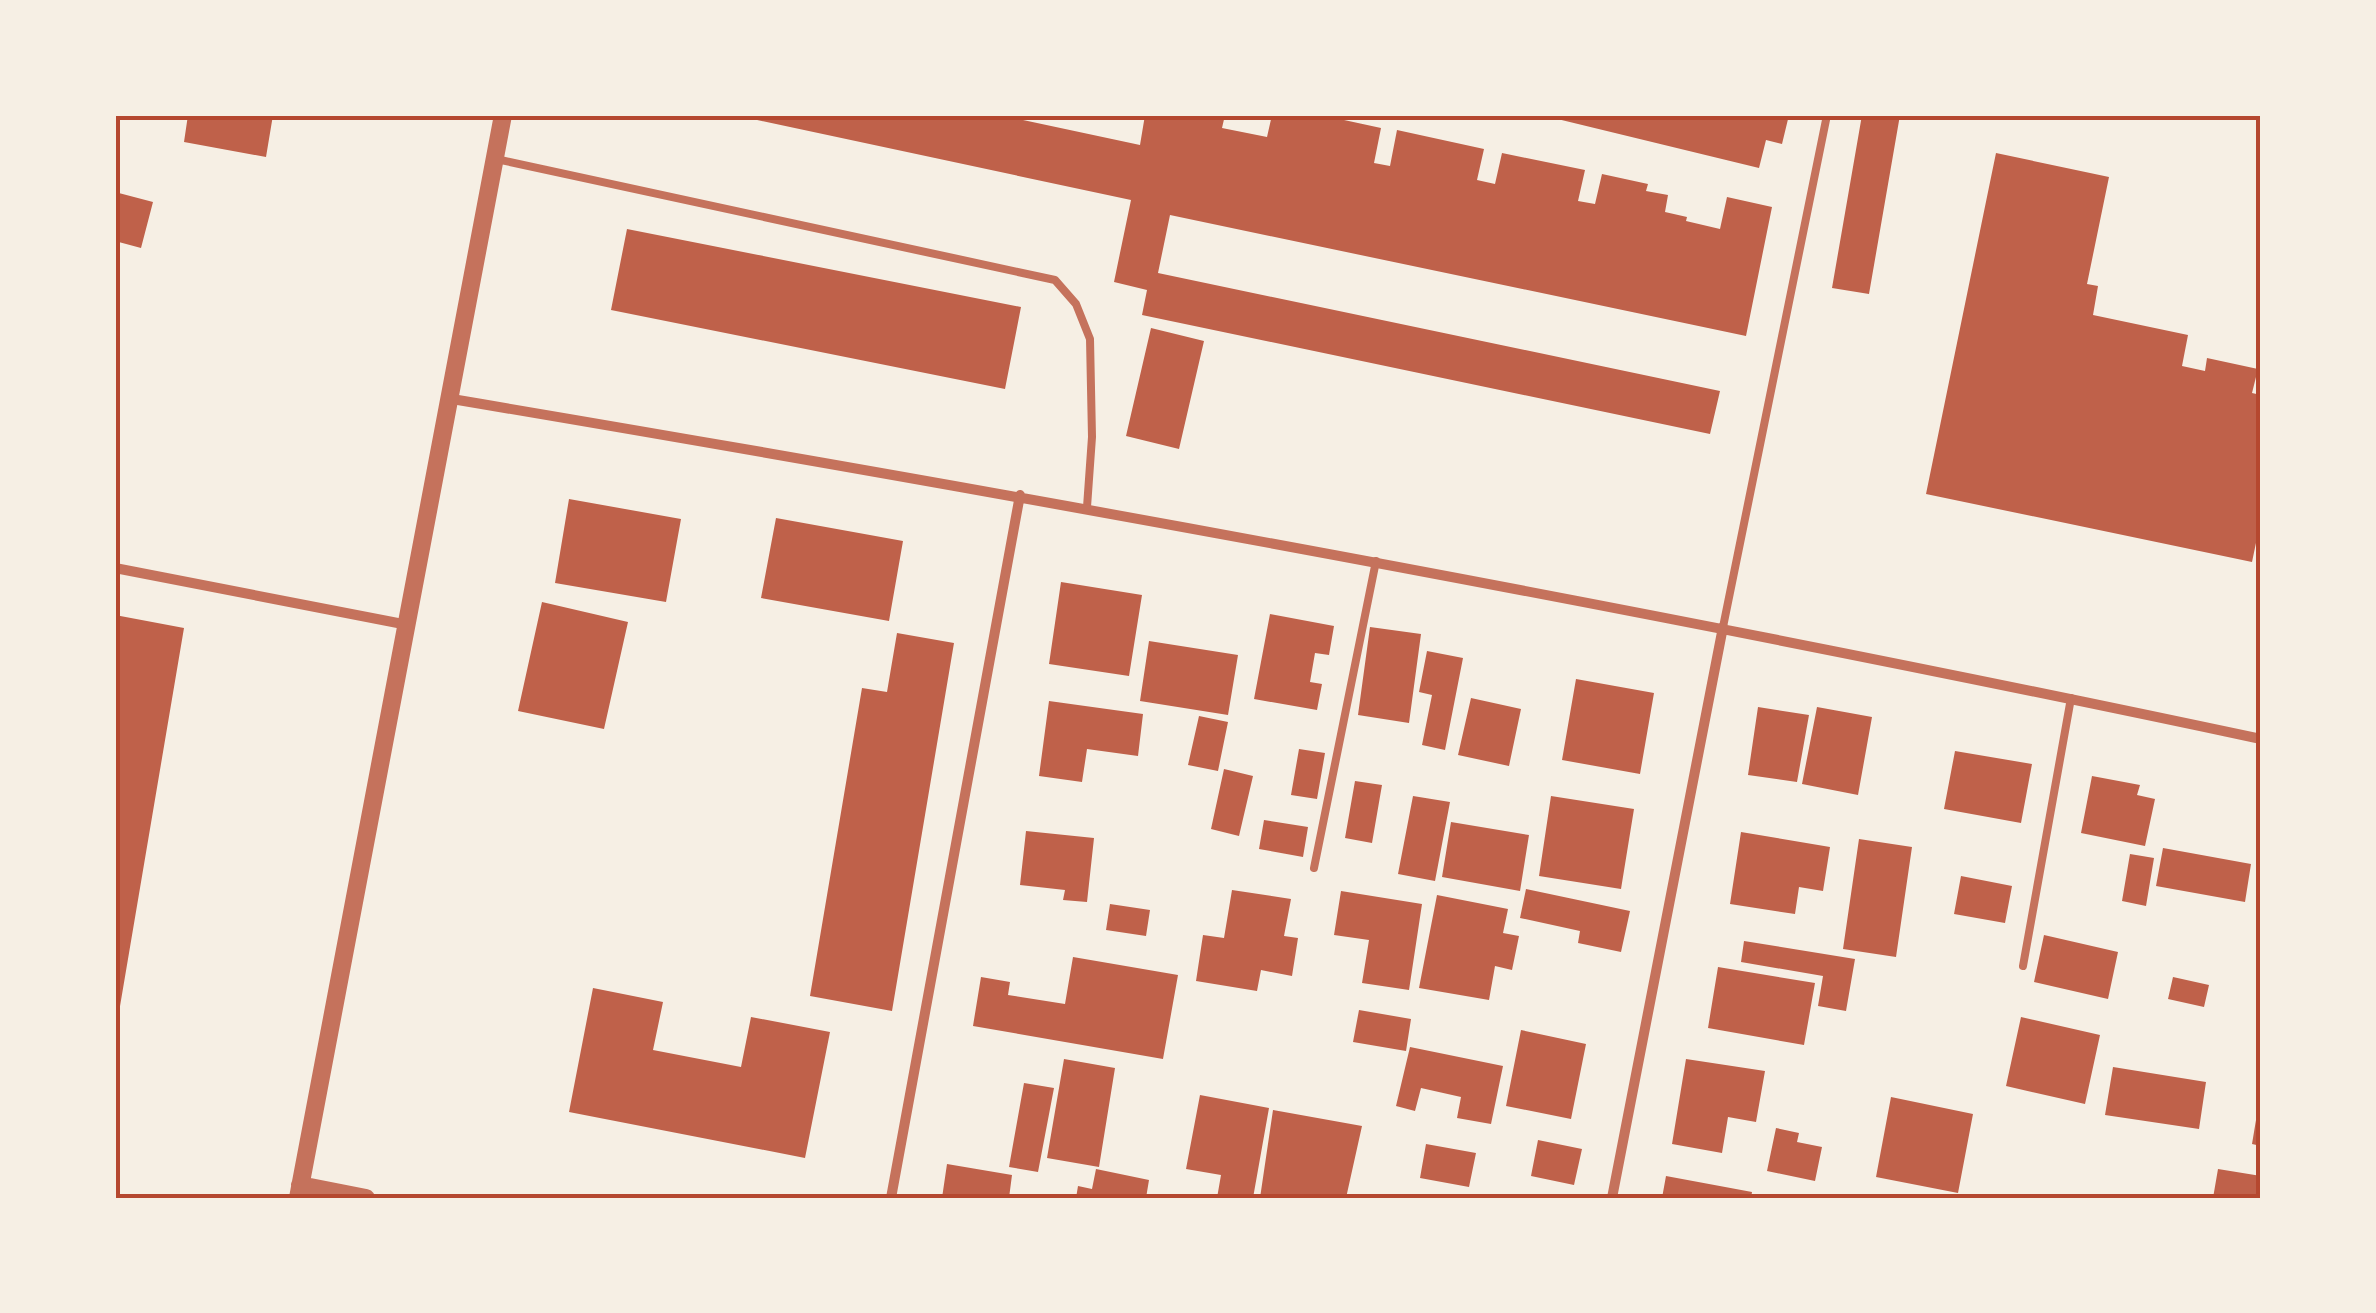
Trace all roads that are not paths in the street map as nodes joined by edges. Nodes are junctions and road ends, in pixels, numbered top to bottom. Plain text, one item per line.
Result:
1 (504, 115) edge
2 (1827, 115) edge
3 (496, 158) junction
4 (452, 399) junction
5 (1020, 495) junction
6 (1087, 507) junction
7 (1376, 562) junction
8 (115, 568) edge
9 (408, 625) junction
10 (1723, 627) junction
11 (2070, 698) junction
12 (2261, 739) edge
13 (1314, 868) dead end
14 (2023, 966) dead end
15 (299, 1191) edge
16 (366, 1198) edge
17 (891, 1198) edge
18 (1612, 1198) edge

1 - 3 street
2 - 10 lane
3 - 4 street
3 - 6 lane
4 - 5 street
4 - 9 street
5 - 6 street
5 - 17 street
6 - 7 street
7 - 10 street
7 - 13 lane
8 - 9 street
9 - 15 street
10 - 11 street
10 - 18 street
11 - 12 street
11 - 14 lane
15 - 16 street

